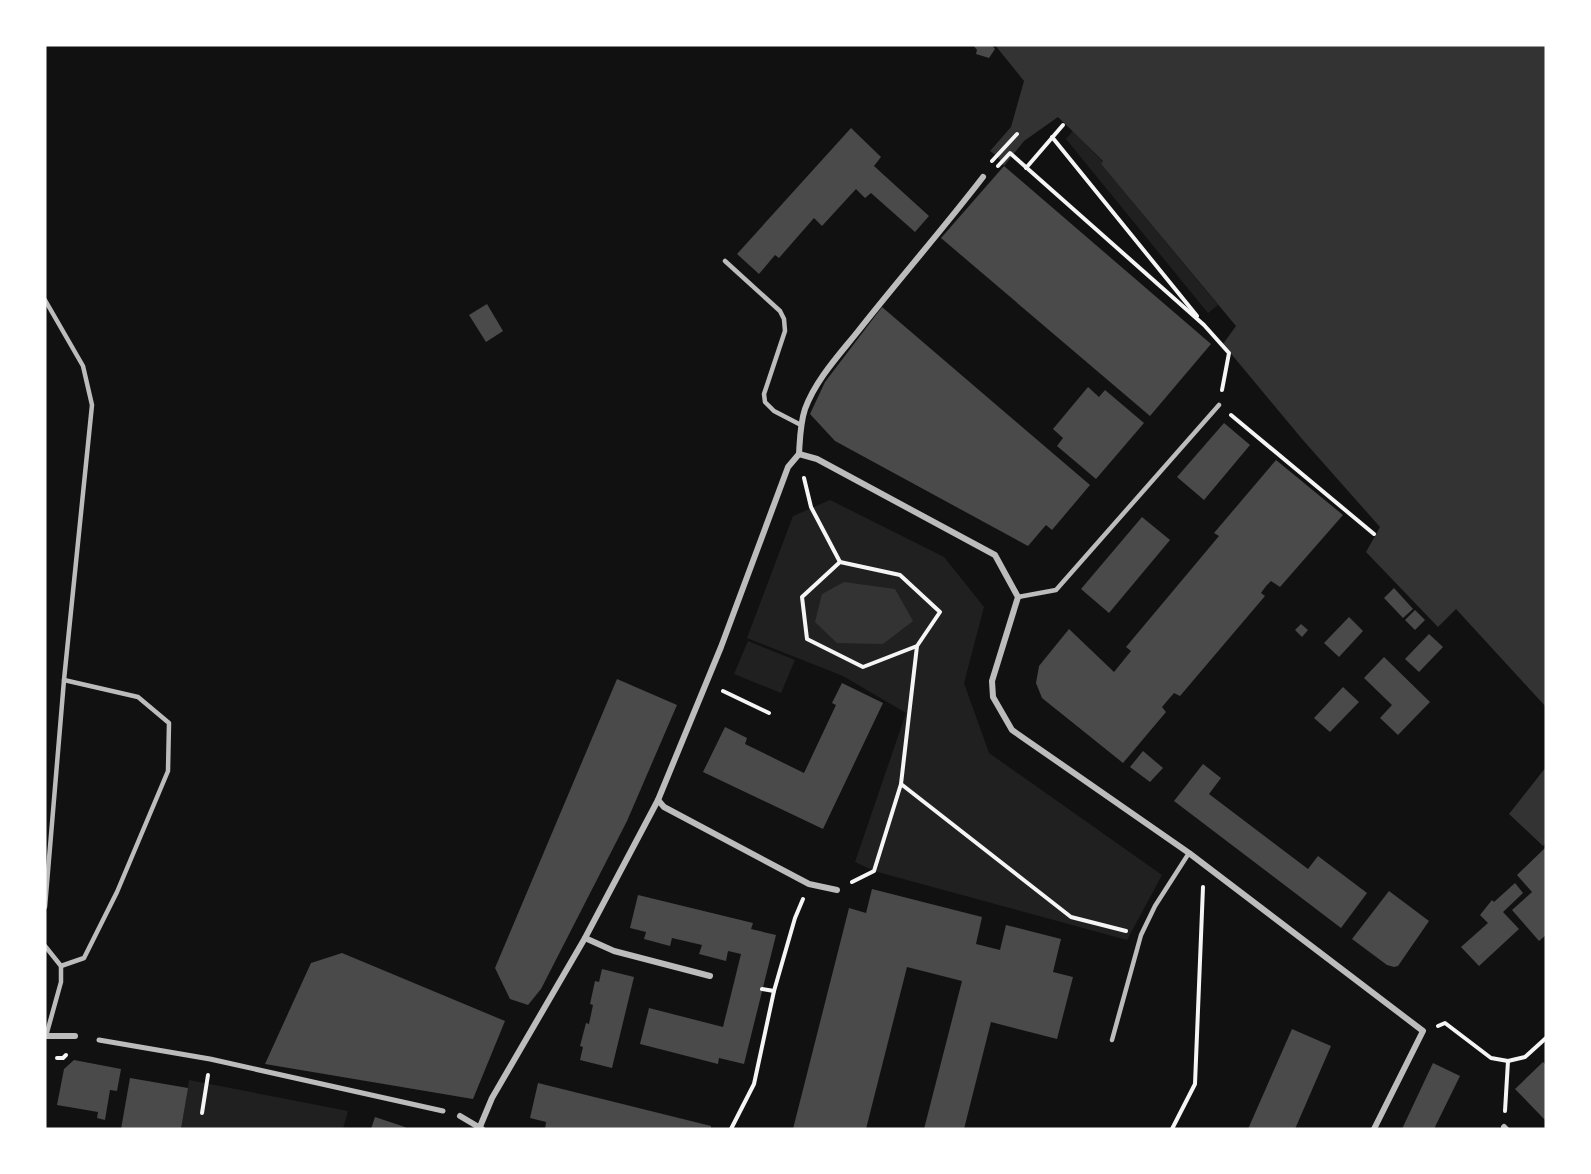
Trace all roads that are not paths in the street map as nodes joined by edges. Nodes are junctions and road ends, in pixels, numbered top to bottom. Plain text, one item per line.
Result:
1 (983, 177) dead end
2 (725, 261) dead end
3 (45, 300) edge
4 (1219, 405) road end
5 (801, 424) junction
6 (799, 454) junction
7 (1018, 597) junction
8 (64, 680) junction
9 (658, 800) junction
10 (1189, 853) junction
11 (837, 890) road end
12 (45, 907) edge
13 (585, 938) junction
14 (45, 946) edge
15 (61, 966) junction
16 (710, 976) dead end
17 (75, 1036) dead end
18 (45, 1037) edge
19 (99, 1040) dead end
20 (1112, 1041) dead end
21 (443, 1111) dead end
22 (460, 1116) dead end
23 (480, 1128) edge
24 (1374, 1129) edge

1 - 5 street
2 - 5 lane
3 - 8 lane
4 - 7 lane
5 - 6 street
6 - 7 street
6 - 9 street
7 - 10 street
8 - 12 lane
8 - 15 lane
9 - 11 street
9 - 13 street
10 - 20 lane
10 - 24 street
13 - 16 street
13 - 23 street
14 - 15 lane
15 - 18 lane
17 - 18 street
19 - 21 street
22 - 23 street

